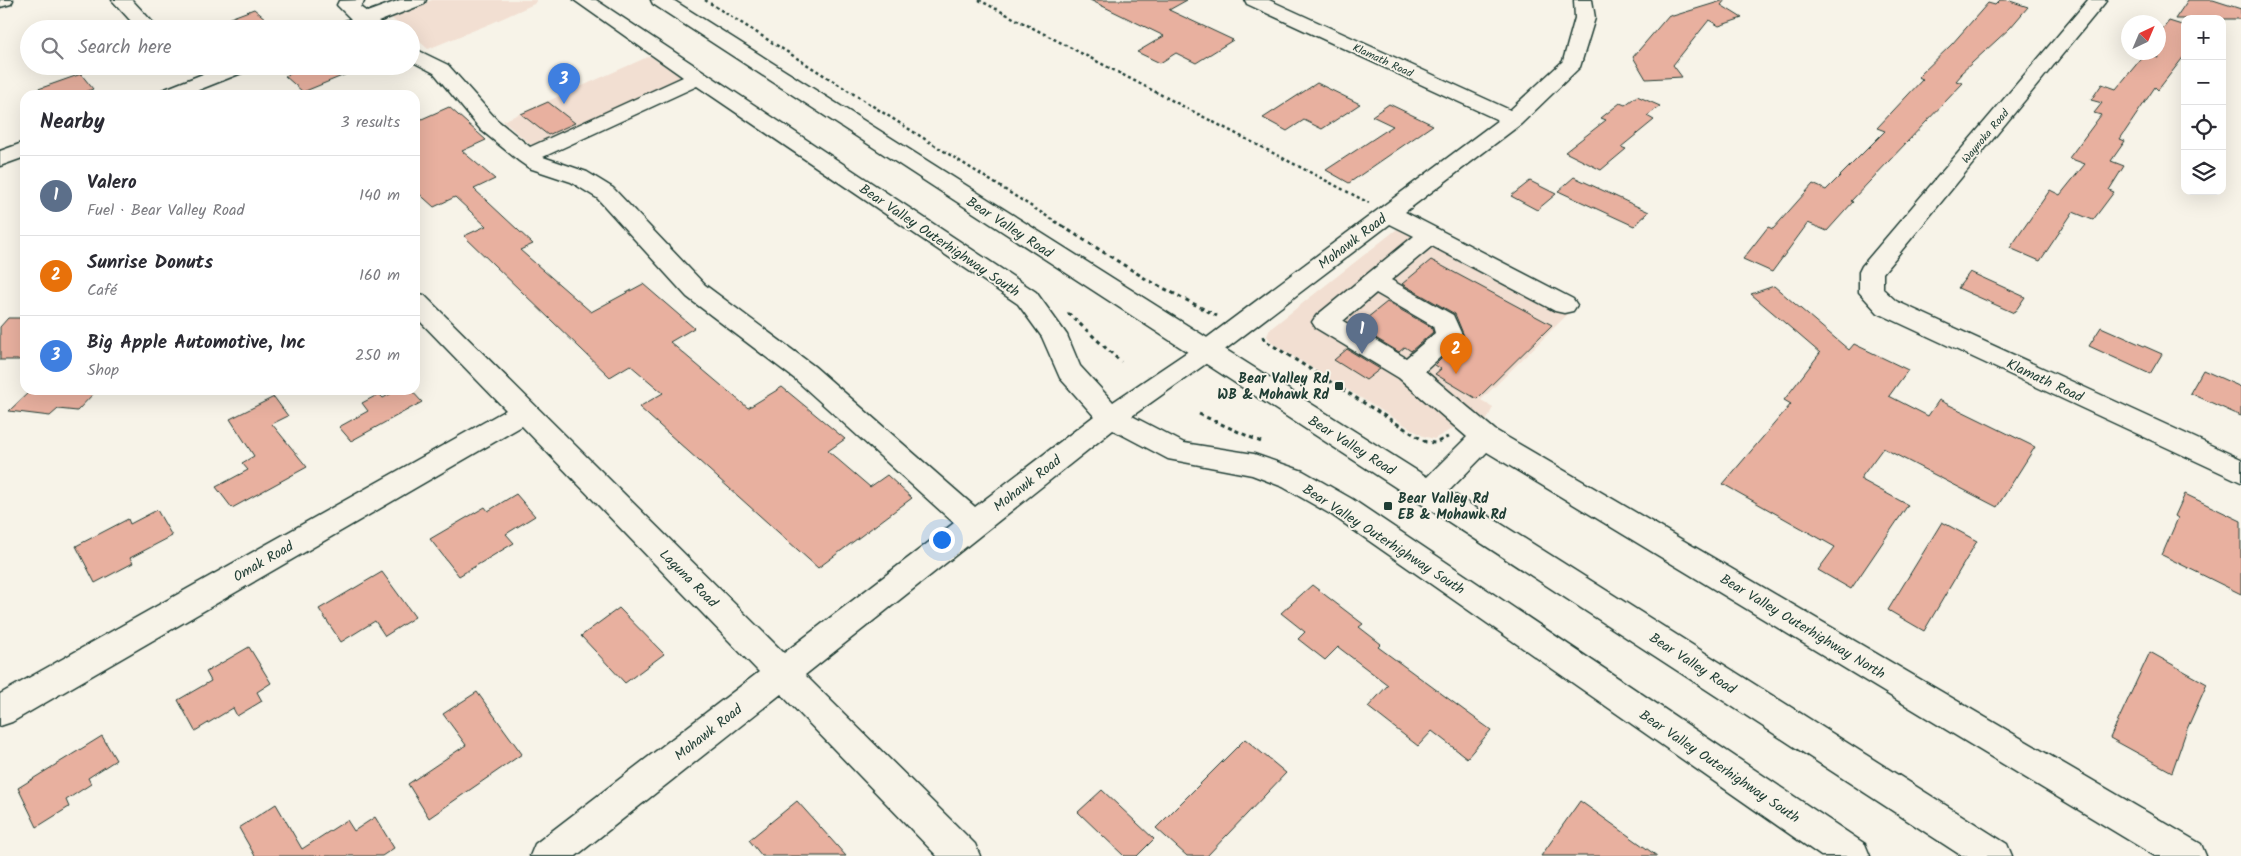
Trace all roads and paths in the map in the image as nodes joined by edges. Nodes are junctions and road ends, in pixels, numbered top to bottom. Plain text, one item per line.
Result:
1 (4, 0) edge
2 (121, 0) edge
3 (417, 0) edge
4 (583, 0) edge
5 (660, 0) edge
6 (704, 0) edge
7 (979, 0) edge
8 (1254, 0) edge
9 (1583, 0) edge
10 (2098, 0) edge
11 (0, 1) edge
12 (347, 2) edge
13 (140, 20) edge
14 (366, 20) edge
15 (378, 20) edge
16 (420, 58) edge
17 (195, 75) edge
18 (228, 75) edge
19 (699, 77) junction
20 (208, 88) edge
21 (1513, 119) junction
22 (20, 151) edge
23 (527, 156) junction
24 (0, 159) edge
25 (1388, 213) junction
26 (1430, 235) junction
27 (1871, 272) joint
28 (1374, 281) junction
29 (1564, 305) dead end
30 (420, 306) edge
31 (1222, 318) dead end
32 (1205, 352) junction
33 (1408, 371) junction
34 (525, 412) junction
35 (1111, 417) junction
36 (1485, 437) junction
37 (2241, 471) edge
38 (1429, 493) junction
39 (974, 524) junction
40 (783, 673) junction
41 (0, 711) edge
42 (548, 856) edge
43 (962, 856) edge
44 (1852, 856) edge
45 (1994, 856) edge
46 (2188, 856) edge

1 - 11 street
2 - 13 street
3 - 15 street
4 - 19 street, Bear Valley Outerhighway South
5 - 32 street, Bear Valley Road
6 - 31 path
7 - 25 path
8 - 21 street, Klamath Road
9 - 21 street, Mohawk Road
10 - 27 street, Waynoka Road
12 - 14 street
16 - 23 street
17 - 20 street
18 - 20 street
19 - 23 street
19 - 35 street, Bear Valley Outerhighway South
21 - 25 street, Mohawk Road
22 - 24 street
23 - 39 street
25 - 26 street
25 - 32 street, Mohawk Road
26 - 28 street
26 - 29 street
27 - 37 street, Klamath Road
28 - 33 street
28 - 33 street, Bear Valley Outerhighway North
30 - 34 street, Laguna Road
32 - 35 street, Mohawk Road
32 - 38 street, Bear Valley Road
33 - 36 street, Bear Valley Outerhighway North
34 - 40 street, Laguna Road
34 - 41 street, Omak Road
35 - 39 street, Mohawk Road
35 - 44 street, Bear Valley Outerhighway South
36 - 38 street
36 - 46 street, Bear Valley Outerhighway North
38 - 45 street, Bear Valley Road
39 - 40 street, Mohawk Road
40 - 42 street, Mohawk Road
40 - 43 street, Laguna Road

